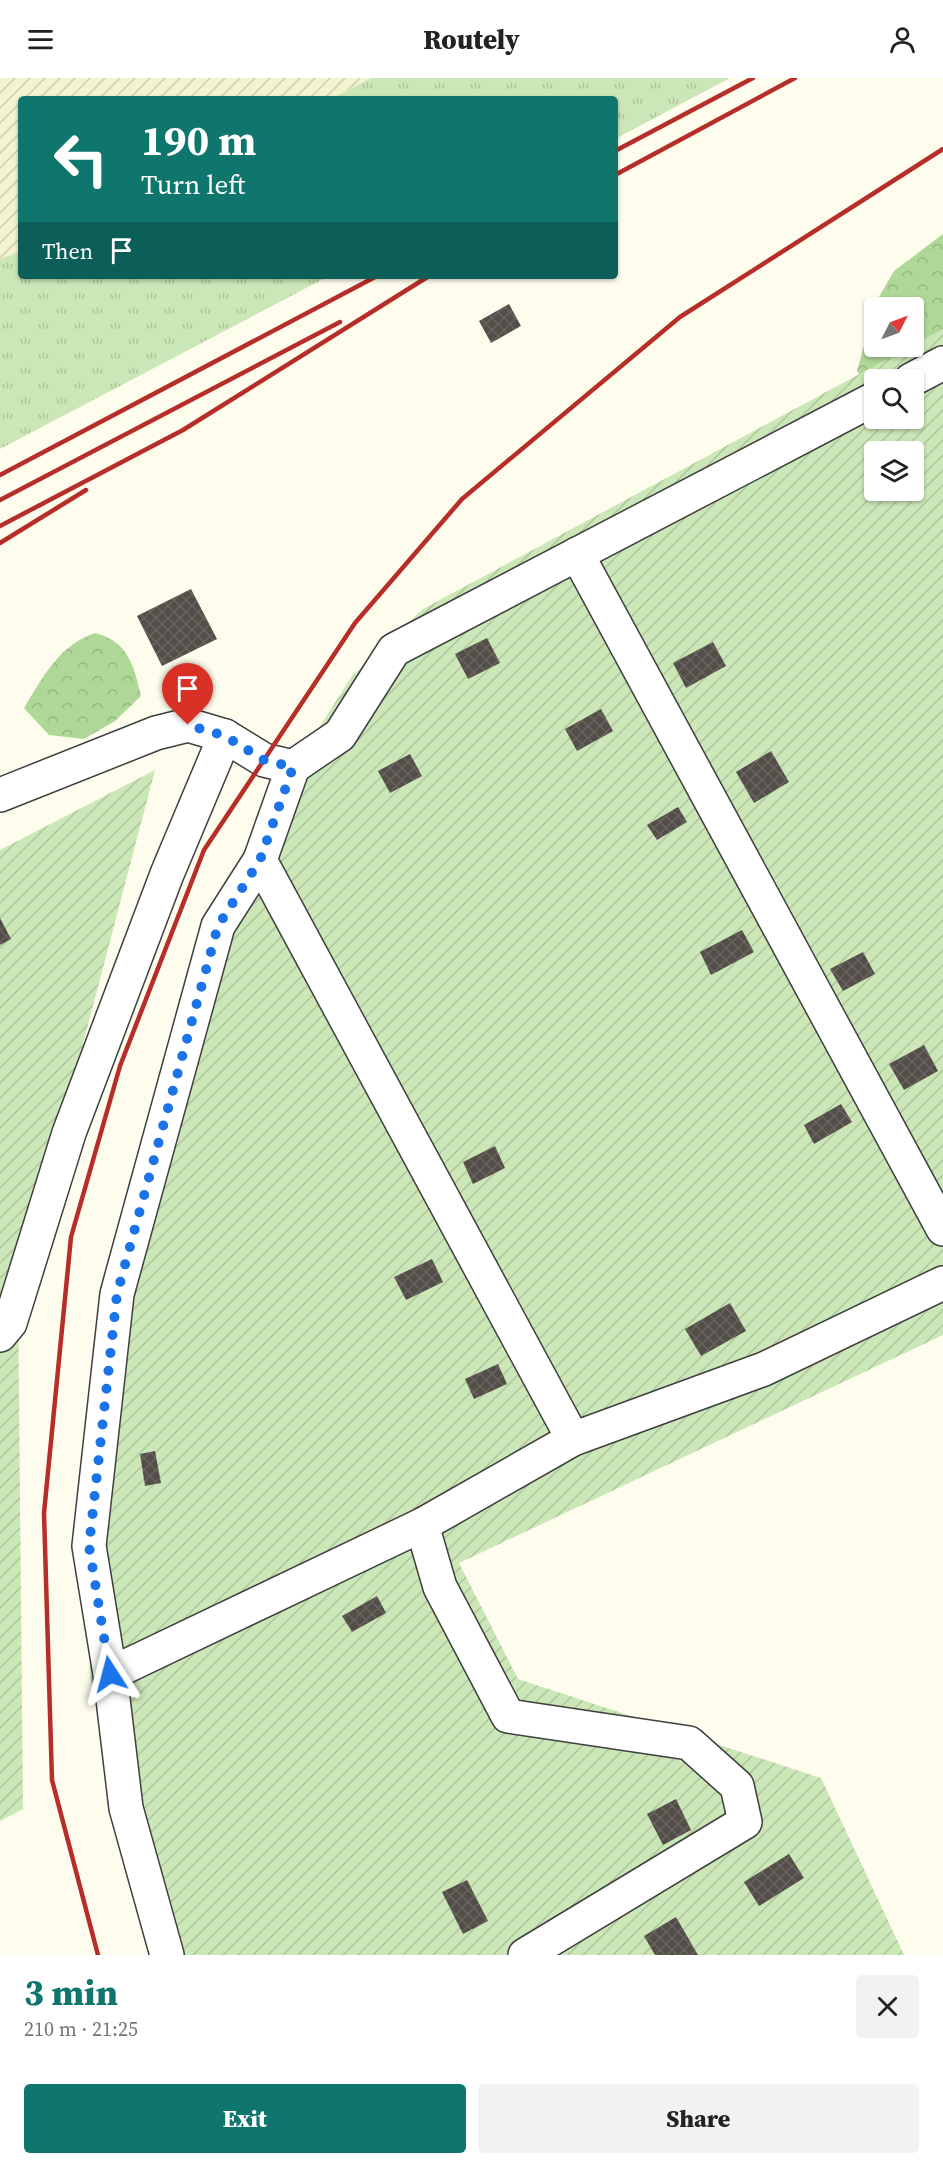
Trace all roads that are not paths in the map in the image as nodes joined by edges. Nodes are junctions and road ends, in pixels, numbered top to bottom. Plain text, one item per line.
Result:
1 (943, 363) edge
2 (924, 373) edge
3 (864, 404) edge
4 (576, 554) junction
5 (225, 736) junction
6 (293, 767) junction
7 (0, 796) edge
8 (260, 860) junction
9 (943, 1229) edge
10 (943, 1283) edge
11 (0, 1335) edge
12 (573, 1439) junction
13 (422, 1525) junction
14 (110, 1674) junction
15 (167, 1955) edge
16 (525, 1955) edge

1 - 2 lane
3 - 4 lane
4 - 6 lane
4 - 9 lane
5 - 6 lane
5 - 7 lane
5 - 11 lane
6 - 8 lane
8 - 12 lane
8 - 14 lane
10 - 12 lane
12 - 13 lane
13 - 14 lane
13 - 16 lane
14 - 15 lane

